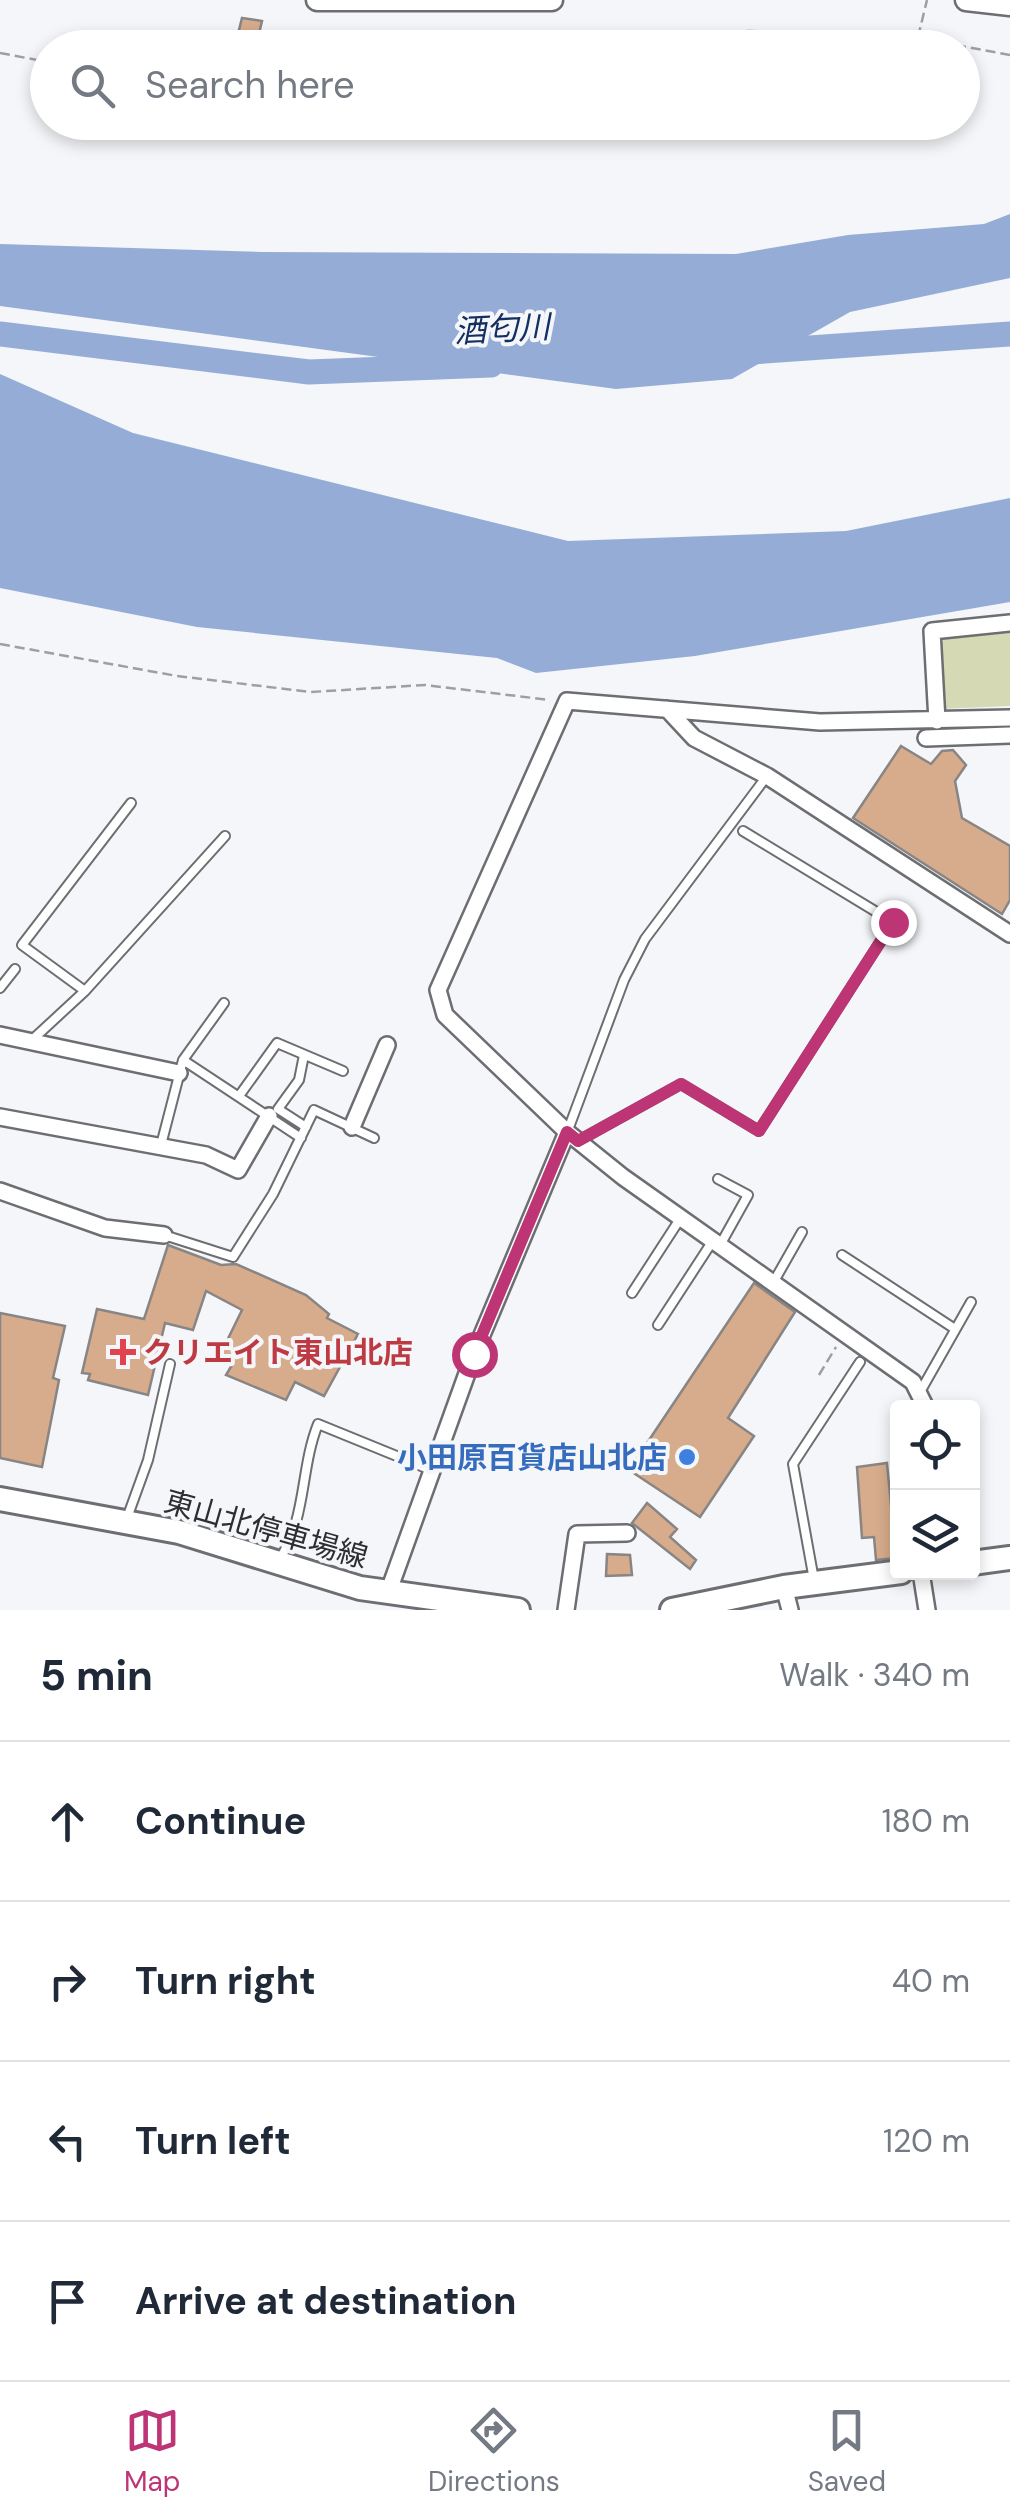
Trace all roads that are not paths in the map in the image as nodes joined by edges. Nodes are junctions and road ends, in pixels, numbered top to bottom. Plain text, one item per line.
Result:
1 (318, 0) edge
2 (552, 0) edge
3 (966, 0) edge
4 (1010, 5) edge
5 (1010, 623) edge
6 (667, 709) junction
7 (1010, 718) edge
8 (936, 721) junction
9 (1010, 735) edge
10 (926, 738) dead end
11 (767, 776) junction
12 (131, 803) dead end
13 (743, 831) dead end
14 (225, 836) dead end
15 (1010, 934) edge
16 (15, 969) dead end
17 (0, 988) edge
18 (84, 991) junction
19 (224, 1003) dead end
20 (0, 1036) edge
21 (29, 1043) junction
22 (386, 1046) dead end
23 (304, 1055) junction
24 (181, 1067) junction
25 (342, 1071) dead end
26 (239, 1096) junction
27 (269, 1116) junction
28 (0, 1117) edge
29 (306, 1127) junction
30 (352, 1127) junction
31 (573, 1136) junction
32 (300, 1138) junction
33 (374, 1138) dead end
34 (161, 1146) junction
35 (718, 1180) dead end
36 (0, 1190) edge
37 (680, 1219) junction
38 (802, 1232) dead end
39 (164, 1236) joint
40 (715, 1245) junction
41 (842, 1255) dead end
42 (773, 1283) junction
43 (632, 1293) dead end
44 (971, 1302) dead end
45 (658, 1325) dead end
46 (955, 1329) junction
47 (860, 1362) dead end
48 (170, 1364) dead end
49 (920, 1392) junction
50 (923, 1400) edge
51 (431, 1470) junction
52 (0, 1499) edge
53 (125, 1522) junction
54 (627, 1533) dead end
55 (1010, 1558) edge
56 (278, 1561) junction
57 (980, 1562) edge
58 (890, 1573) edge
59 (922, 1580) edge
60 (815, 1583) junction
61 (388, 1592) junction
62 (787, 1599) edge
63 (410, 1603) edge
64 (457, 1607) edge
65 (704, 1608) edge
66 (518, 1610) edge
67 (566, 1610) edge
68 (672, 1610) edge
69 (927, 1610) edge

1 - 2 street
3 - 4 street
5 - 8 street
6 - 8 street
6 - 11 street
6 - 31 street
7 - 8 street
9 - 10 street
11 - 15 street
11 - 31 lane
12 - 18 lane
13 - 31 lane
14 - 18 lane
16 - 17 lane
18 - 21 lane
19 - 24 lane
20 - 21 street
21 - 24 street
22 - 30 street
23 - 25 lane
23 - 26 lane
23 - 29 lane
24 - 26 lane
24 - 34 lane
26 - 27 lane
27 - 32 lane
27 - 34 street
28 - 34 street
29 - 30 lane
29 - 32 lane
30 - 33 lane
31 - 37 street
31 - 51 street
32 - 39 lane
35 - 40 lane
36 - 39 street
37 - 40 street
37 - 43 lane
38 - 42 lane
40 - 42 street
40 - 45 lane
41 - 46 lane
42 - 49 street
44 - 46 lane
46 - 49 lane
47 - 60 lane
48 - 53 lane
49 - 50 street
51 - 56 lane
51 - 61 street
52 - 53 main road, 東山北停車場線
53 - 56 main road, 東山北停車場線
54 - 67 street
55 - 57 main road
56 - 61 main road, 東山北停車場線
58 - 60 main road
59 - 69 street
60 - 62 main road
61 - 63 main road, 東山北停車場線
62 - 65 main road
63 - 64 main road, 東山北停車場線
64 - 66 main road, 東山北停車場線
65 - 68 main road

